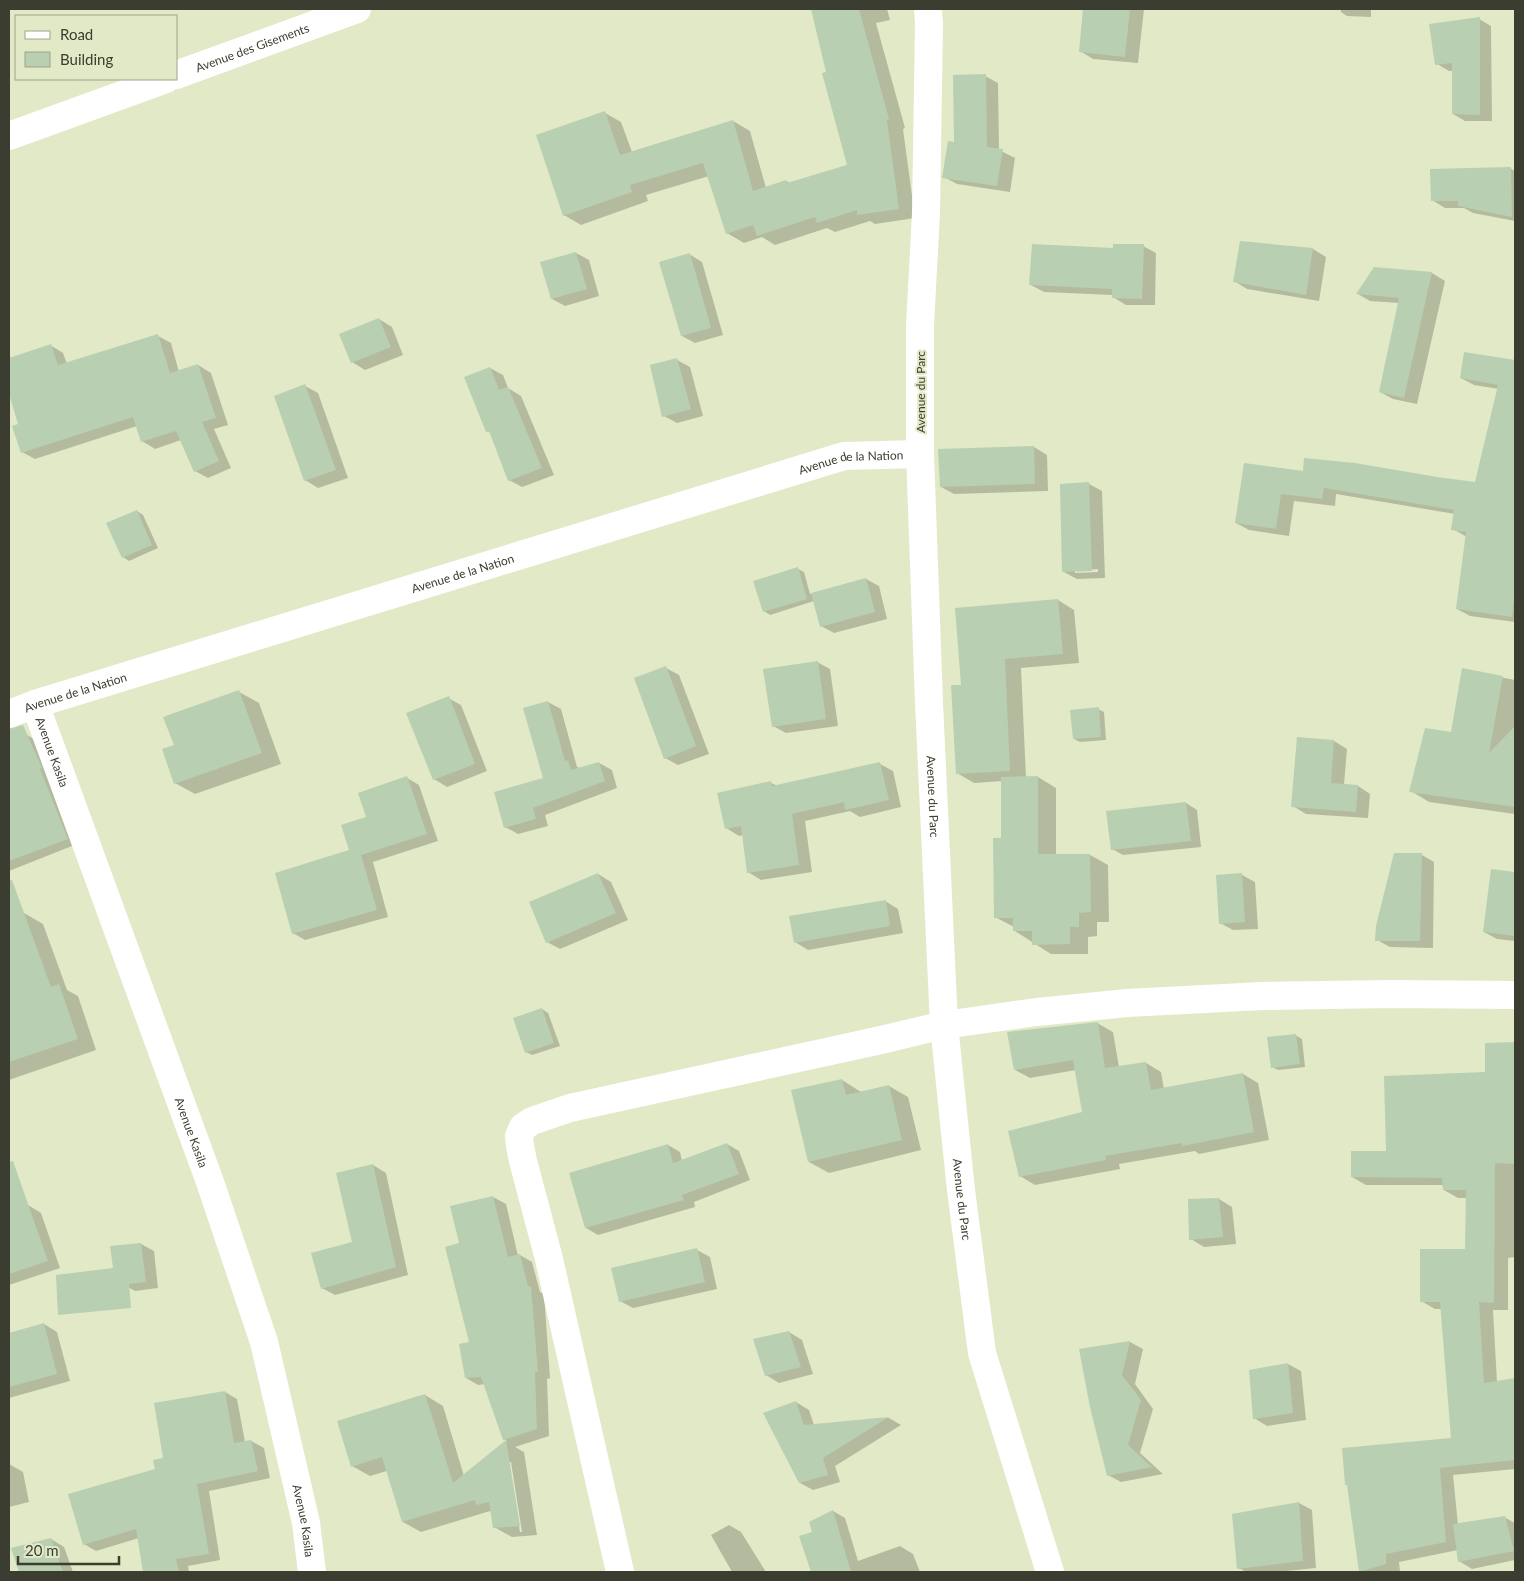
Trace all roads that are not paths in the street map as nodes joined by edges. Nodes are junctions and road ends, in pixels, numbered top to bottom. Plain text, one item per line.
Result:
1 (357, 9) edge
2 (928, 9) edge
3 (178, 74) edge
4 (163, 80) edge
5 (9, 136) edge
6 (920, 454) junction
7 (35, 704) junction
8 (9, 714) edge
9 (1515, 995) edge
10 (944, 1025) junction
11 (312, 1572) edge
12 (620, 1572) edge
13 (1050, 1572) edge

1 - 3 street, Avenue des Gisements
2 - 6 street, Avenue du Parc
4 - 5 street
6 - 7 street, Avenue de la Nation
6 - 10 street, Avenue du Parc
7 - 8 street, Avenue de la Nation
7 - 11 street, Avenue Kasila
9 - 10 street
10 - 12 street
10 - 13 street, Avenue du Parc

